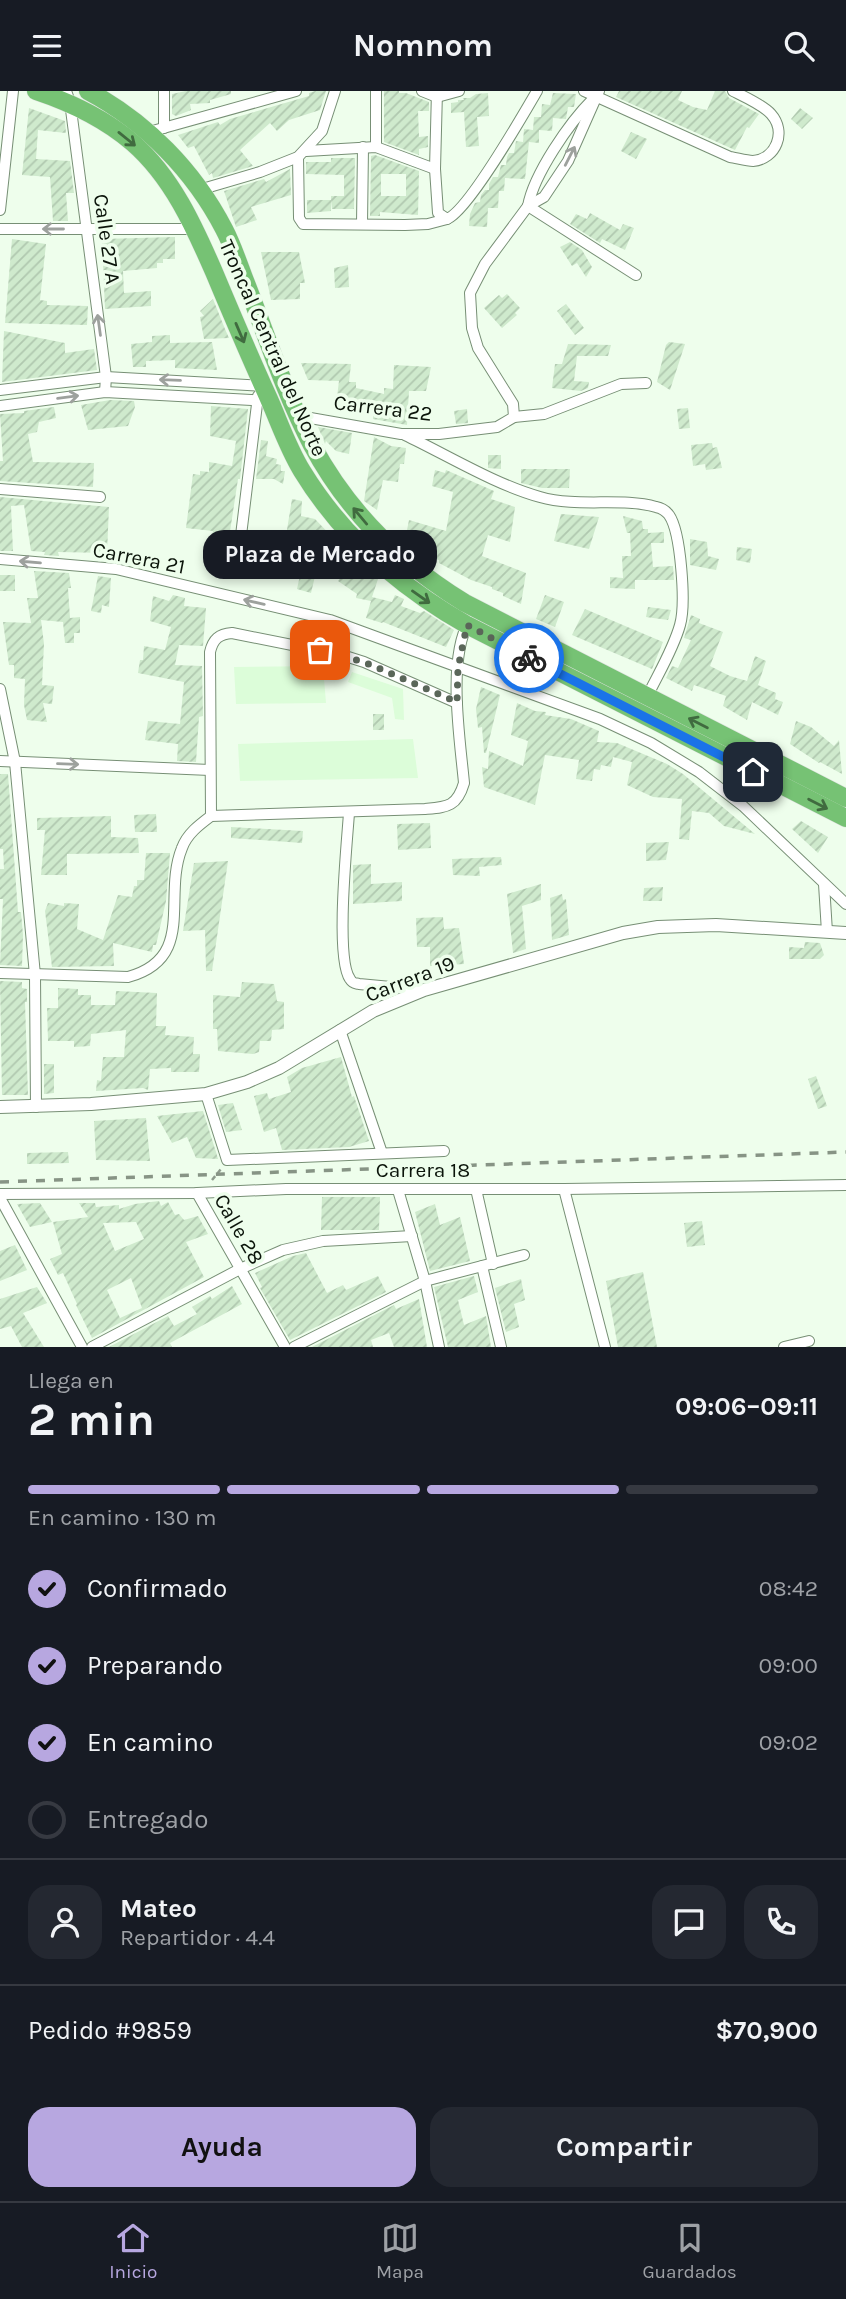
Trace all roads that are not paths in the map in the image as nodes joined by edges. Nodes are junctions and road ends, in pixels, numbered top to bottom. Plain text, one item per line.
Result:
1 (13, 91) edge
2 (36, 91) edge
3 (88, 91) edge
4 (164, 91) edge
5 (294, 91) edge
6 (335, 91) edge
7 (376, 91) edge
8 (422, 91) edge
9 (459, 91) edge
10 (537, 91) edge
11 (584, 91) edge
12 (733, 91) edge
13 (598, 93) edge
14 (437, 94) edge
15 (68, 97) edge
16 (156, 130) junction
17 (363, 147) junction
18 (376, 147) junction
19 (302, 154) junction
20 (435, 169) junction
21 (199, 190) junction
22 (528, 206) junction
23 (0, 210) edge
24 (447, 219) junction
25 (362, 224) junction
26 (0, 229) edge
27 (195, 229) junction
28 (86, 230) junction
29 (636, 275) dead end
30 (106, 377) junction
31 (646, 383) dead end
32 (0, 390) edge
33 (105, 392) junction
34 (262, 393) junction
35 (0, 406) edge
36 (299, 416) junction
37 (514, 417) junction
38 (401, 433) junction
39 (0, 489) edge
40 (100, 497) dead end
41 (0, 559) edge
42 (238, 560) dead end
43 (476, 610) junction
44 (467, 625) junction
45 (458, 668) junction
46 (0, 689) edge
47 (647, 697) junction
48 (457, 702) junction
49 (0, 761) edge
50 (15, 762) junction
51 (210, 770) junction
52 (846, 798) edge
53 (349, 813) junction
54 (211, 815) junction
55 (846, 818) edge
56 (824, 884) junction
57 (846, 904) edge
58 (827, 932) junction
59 (846, 933) edge
60 (0, 973) edge
61 (35, 975) junction
62 (424, 991) junction
63 (340, 1030) junction
64 (206, 1094) junction
65 (0, 1107) edge
66 (36, 1107) junction
67 (444, 1151) dead end
68 (382, 1153) junction
69 (846, 1185) edge
70 (476, 1189) junction
71 (564, 1189) junction
72 (398, 1190) junction
73 (197, 1193) junction
74 (0, 1196) edge
75 (412, 1236) junction
76 (524, 1255) dead end
77 (487, 1265) junction
78 (240, 1269) junction
79 (425, 1281) junction
80 (809, 1341) dead end
81 (82, 1347) edge
82 (92, 1347) edge
83 (285, 1347) edge
84 (294, 1347) edge
85 (439, 1347) edge
86 (501, 1347) edge
87 (605, 1347) edge
88 (784, 1347) edge

1 - 23 street
2 - 15 highway, Troncal Central del Norte
3 - 16 highway, Troncal Central del Norte
4 - 16 street
5 - 16 street
6 - 19 street
7 - 18 street
8 - 14 street
9 - 14 street
10 - 24 street
11 - 13 street
12 - 13 street
13 - 22 street
22 -> 13 street
14 - 20 street
15 -> 27 highway, Troncal Central del Norte
15 - 28 street, Calle 27 A
16 - 21 highway, Troncal Central del Norte
17 - 18 street
17 - 19 street
17 - 25 street
18 - 20 street
19 - 21 street
19 - 25 street
20 - 24 street
21 - 36 highway, Troncal Central del Norte
22 - 29 street
22 - 37 street
24 - 25 street
28 -> 26 street
27 - 28 street
27 -> 34 highway, Troncal Central del Norte
30 -> 28 street, Calle 27 A
30 - 32 street
30 - 33 street, Calle 27 A
34 -> 30 street
31 - 37 street, Carrera 22
33 - 34 street
35 -> 33 street
34 - 42 street
34 -> 44 highway, Troncal Central del Norte
36 - 38 street, Carrera 22
43 -> 36 highway, Troncal Central del Norte
37 - 38 street, Carrera 22
38 - 47 street
39 - 40 street
45 -> 41 street, Carrera 21
43 - 44 street
43 - 47 highway, Troncal Central del Norte
44 - 45 street
44 -> 55 highway, Troncal Central del Norte
45 - 48 street
45 - 56 street, Carrera 21
46 - 50 street
52 -> 47 highway, Troncal Central del Norte
48 - 51 street
48 - 53 street
49 - 50 street
50 -> 51 street
50 - 61 street
51 - 54 street
53 - 54 street
53 - 62 street
54 - 61 street
56 - 57 street, Carrera 21
56 - 58 street
58 - 59 street, Carrera 19
58 - 62 street, Carrera 19
60 - 61 street
61 - 66 street
62 - 63 street, Carrera 19
63 - 64 street, Carrera 19
63 - 68 street
64 - 66 street, Carrera 19
64 - 68 street, Calle 28
65 - 66 street, Carrera 19
67 - 68 street
69 - 71 street, Carrera 18
70 - 71 street, Carrera 18
70 - 72 street, Carrera 18
70 - 77 street
71 - 87 street
72 - 73 street, Carrera 18
72 - 75 street
73 - 74 street, Carrera 18
73 - 78 street, Calle 28
74 - 81 street
75 - 78 street
75 - 79 street
76 - 77 street
77 - 79 street
77 - 86 street
78 - 82 street
78 - 83 street, Calle 28
79 - 84 street
79 - 85 street
80 - 88 street

